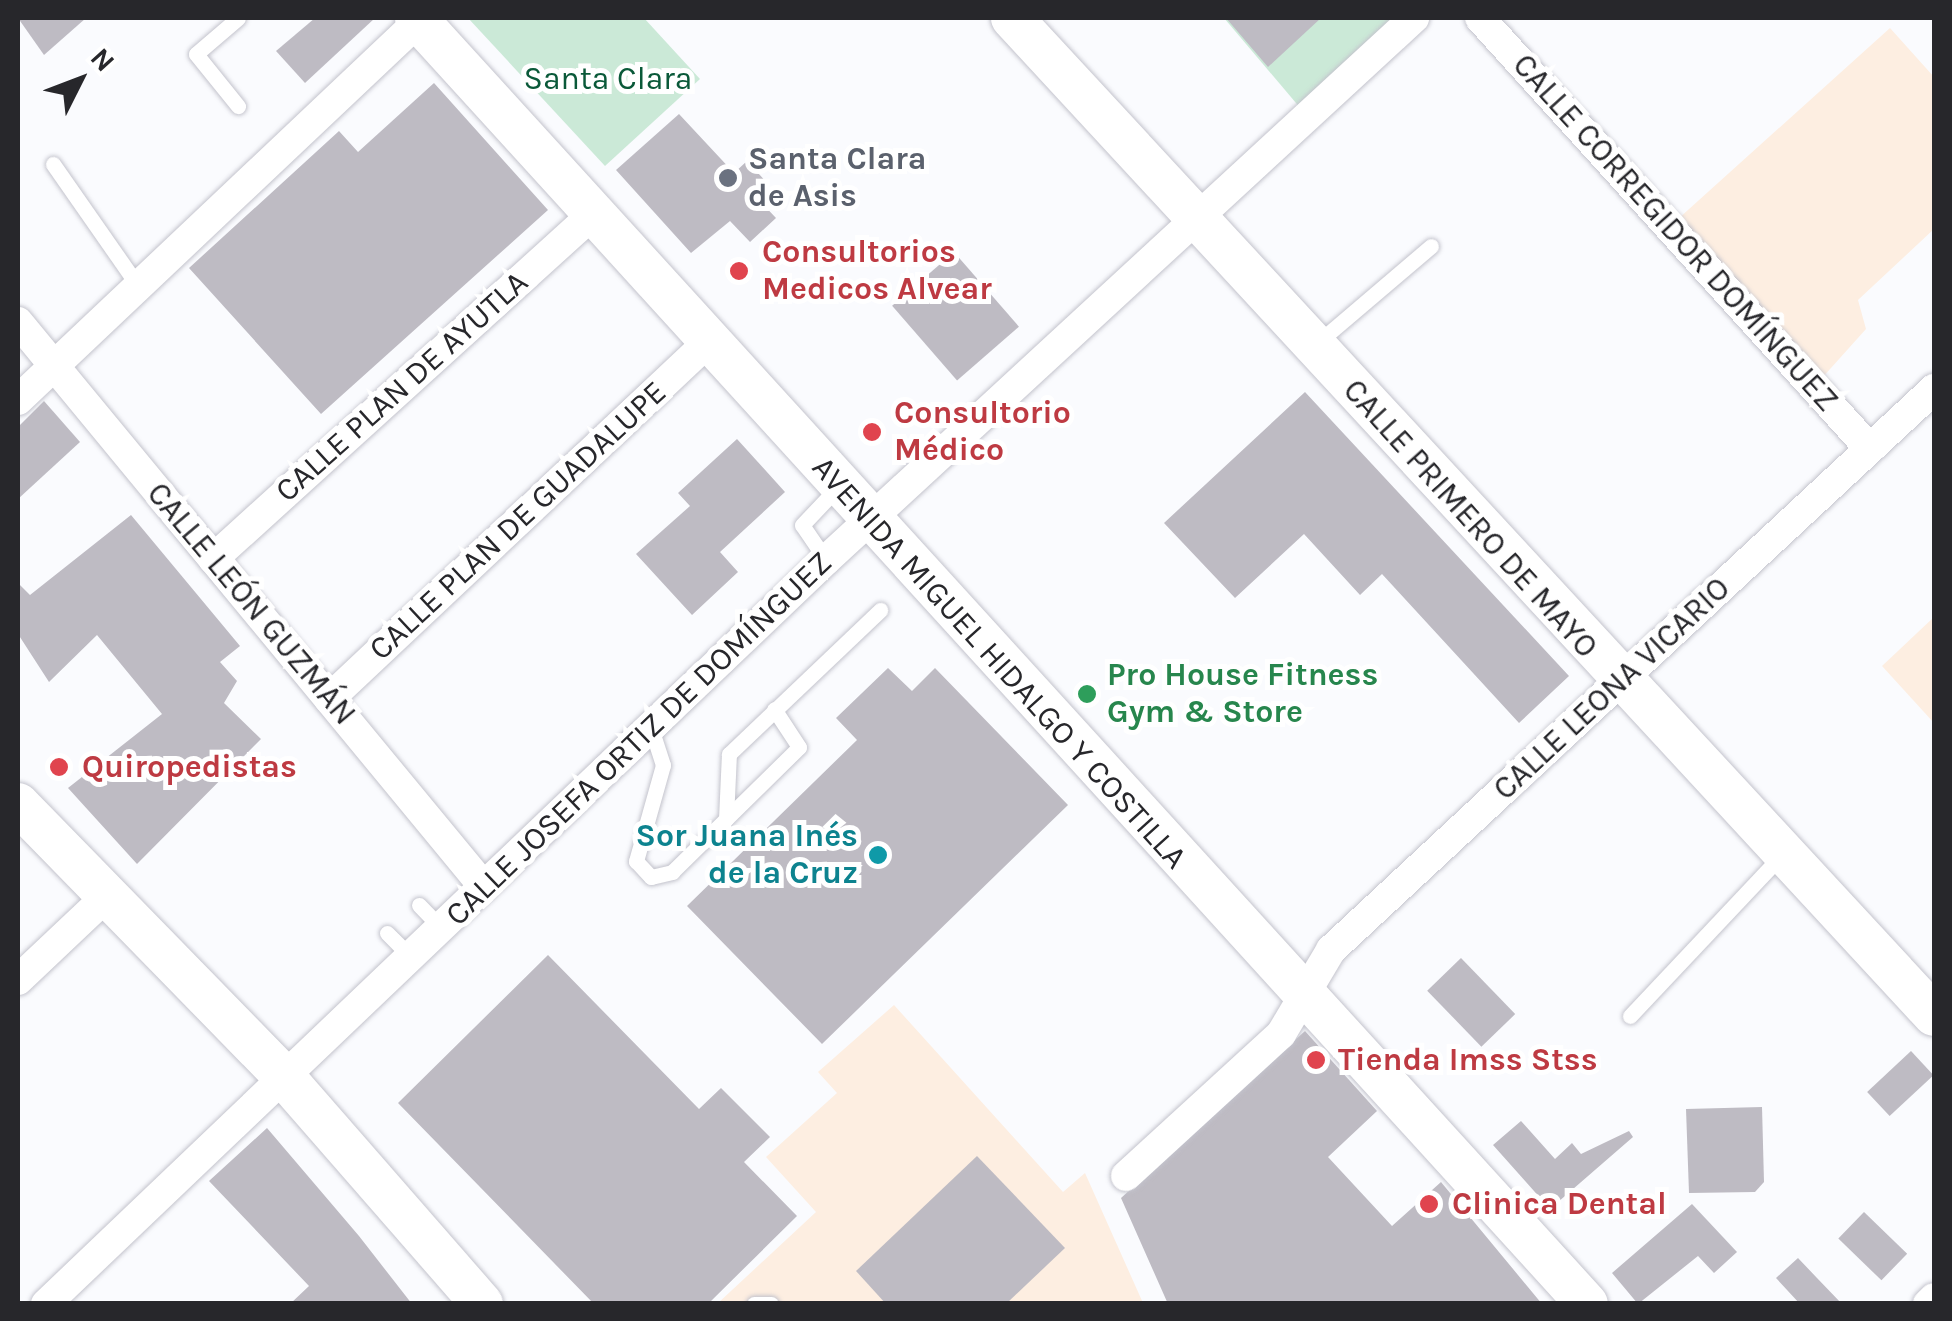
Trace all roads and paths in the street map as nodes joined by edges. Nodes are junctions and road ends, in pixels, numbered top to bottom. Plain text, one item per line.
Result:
1 (238, 18) edge
2 (419, 18) edge
3 (1012, 18) edge
4 (1414, 18) edge
5 (1480, 18) edge
6 (238, 106) dead end
7 (54, 164) dead end
8 (592, 215) junction
9 (1196, 219) junction
10 (1431, 246) dead end
11 (138, 286) junction
12 (18, 322) edge
13 (707, 343) junction
14 (1313, 346) junction
15 (54, 366) junction
16 (1934, 389) edge
17 (18, 400) edge
18 (1870, 450) junction
19 (838, 488) junction
20 (868, 521) junction
21 (212, 558) junction
22 (826, 560) junction
23 (880, 610) dead end
24 (1620, 683) junction
25 (329, 699) junction
26 (774, 709) junction
27 (650, 728) junction
28 (18, 804) edge
29 (726, 819) junction
30 (1781, 856) junction
31 (484, 887) junction
32 (108, 895) junction
33 (419, 905) dead end
34 (441, 928) junction
35 (387, 932) dead end
36 (410, 956) junction
37 (18, 980) edge
38 (1306, 1000) junction
39 (1934, 1015) edge
40 (1630, 1016) dead end
41 (284, 1078) junction
42 (1126, 1176) dead end
43 (1934, 1298) edge
44 (46, 1304) edge
45 (482, 1304) edge
46 (754, 1304) edge
47 (771, 1304) edge
48 (1587, 1304) edge
49 (1928, 1304) edge

1 - 6 lane
2 - 8 main road, AVENIDA MIGUEL HIDALGO Y COSTILLA
2 - 11 street
3 - 9 main road, CALLE PRIMERO DE MAYO
4 - 9 street, CALLE JOSEFA ORTIZ DE DOMÍNGUEZ
5 - 18 street, CALLE CORREGIDOR DOMÍNGUEZ
7 - 11 lane
8 - 13 main road, AVENIDA MIGUEL HIDALGO Y COSTILLA
8 - 21 street, CALLE PLAN DE AYUTLA
9 - 14 main road, CALLE PRIMERO DE MAYO
9 - 20 street, CALLE JOSEFA ORTIZ DE DOMÍNGUEZ
10 - 14 lane
11 - 15 street
12 - 15 street, CALLE LEÓN GUZMÁN
13 - 19 main road, AVENIDA MIGUEL HIDALGO Y COSTILLA
13 - 25 street, CALLE PLAN DE GUADALUPE
14 - 24 main road, CALLE PRIMERO DE MAYO
15 - 17 street
15 - 21 street, CALLE LEÓN GUZMÁN
16 - 18 street, CALLE LEONA VICARIO
18 - 24 street, CALLE LEONA VICARIO
19 - 20 main road, AVENIDA MIGUEL HIDALGO Y COSTILLA
19 - 22 lane
20 - 22 street, CALLE JOSEFA ORTIZ DE DOMÍNGUEZ
20 - 38 main road, AVENIDA MIGUEL HIDALGO Y COSTILLA
21 - 25 street, CALLE LEÓN GUZMÁN
22 - 27 street, CALLE JOSEFA ORTIZ DE DOMÍNGUEZ
23 - 26 lane
24 - 30 main road, CALLE PRIMERO DE MAYO
24 - 38 street, CALLE LEONA VICARIO
25 - 31 street, CALLE LEÓN GUZMÁN
26 - 29 lane
26 - 29 lane
27 - 29 lane
27 - 31 street, CALLE JOSEFA ORTIZ DE DOMÍNGUEZ
28 - 32 main road
30 - 39 main road, CALLE PRIMERO DE MAYO
30 - 40 lane
31 - 34 street, CALLE JOSEFA ORTIZ DE DOMÍNGUEZ
32 - 37 street
32 - 41 main road
33 - 34 lane
34 - 36 street, CALLE JOSEFA ORTIZ DE DOMÍNGUEZ
35 - 36 lane
36 - 41 street, CALLE JOSEFA ORTIZ DE DOMÍNGUEZ
38 - 42 street, CALLE LEONA VICARIO
38 - 48 main road, AVENIDA MIGUEL HIDALGO Y COSTILLA
41 - 44 street, CALLE JOSEFA ORTIZ DE DOMÍNGUEZ
41 - 45 main road
43 - 49 street
46 - 47 lane

